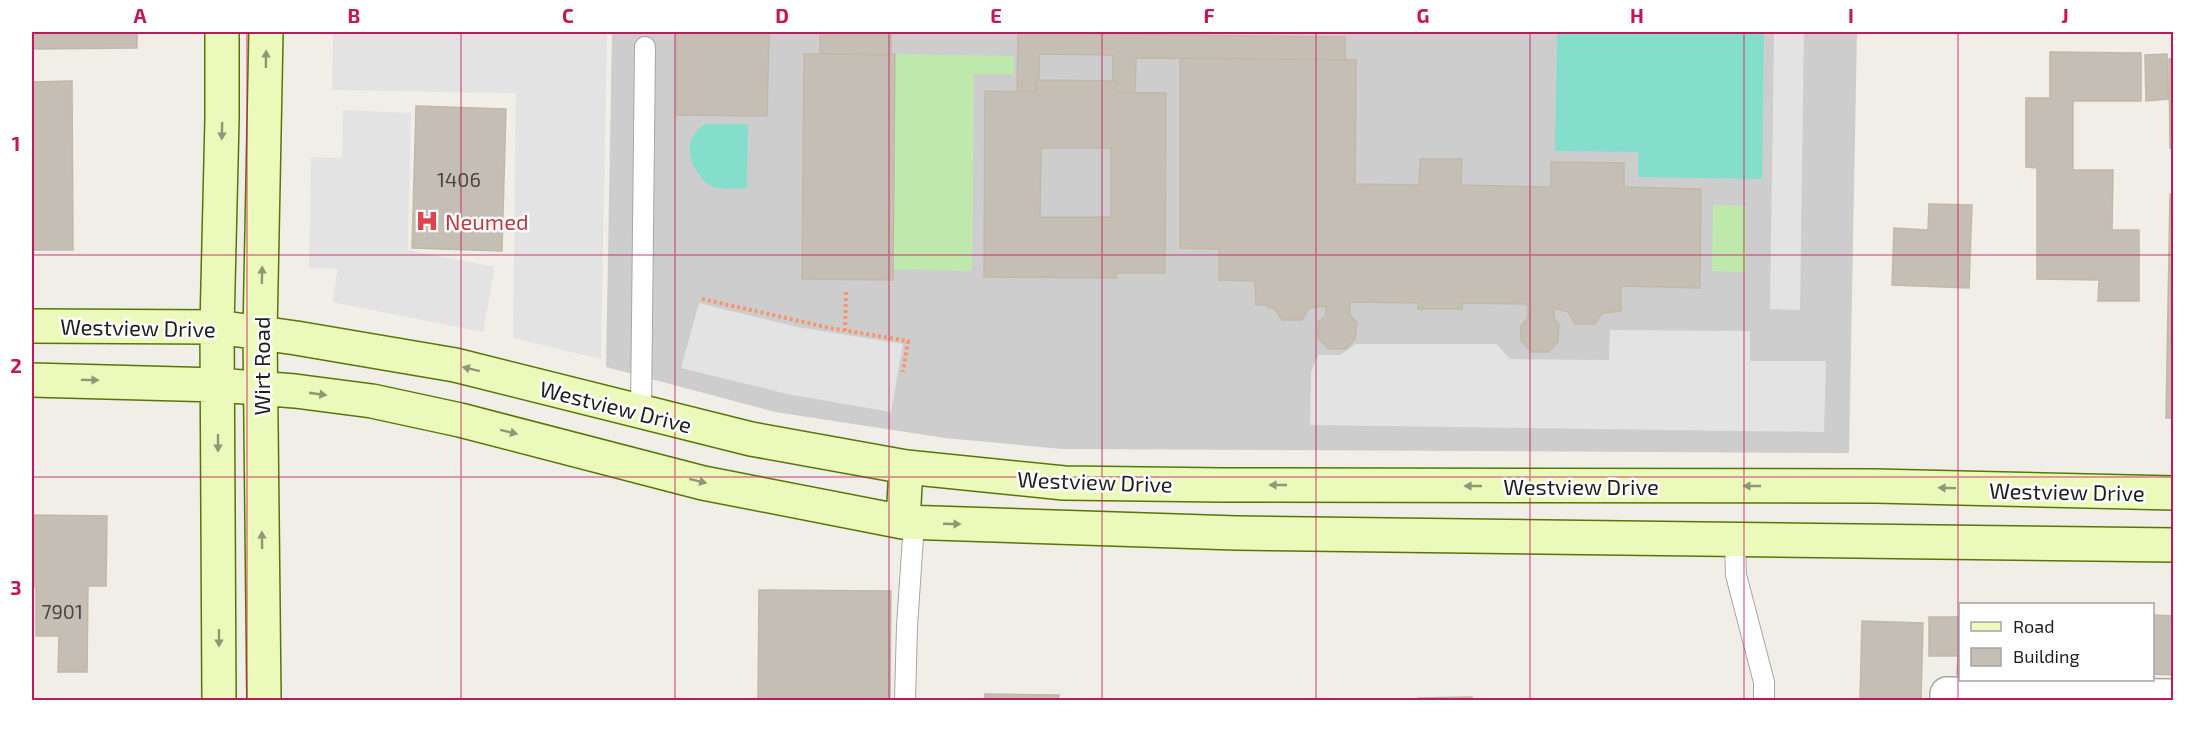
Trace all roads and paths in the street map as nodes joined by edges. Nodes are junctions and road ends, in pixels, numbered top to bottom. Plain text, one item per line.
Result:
1 (222, 32) edge
2 (266, 32) edge
3 (645, 47) dead end
4 (846, 291) dead end
5 (702, 299) dead end
6 (32, 326) edge
7 (217, 327) junction
8 (845, 331) junction
9 (260, 333) junction
10 (903, 372) dead end
11 (32, 380) edge
12 (218, 385) junction
13 (260, 387) junction
14 (641, 412) junction
15 (751, 439) junction
16 (906, 467) junction
17 (1539, 486) junction
18 (738, 489) junction
19 (2165, 493) edge
20 (908, 522) junction
21 (1538, 537) junction
22 (1735, 540) junction
23 (2165, 545) edge
24 (2174, 696) edge
25 (1947, 697) edge
26 (219, 700) edge
27 (264, 700) edge
28 (905, 700) edge
29 (1764, 700) edge

1 -> 7 main road, Wirt Road
9 -> 2 main road, Wirt Road
3 - 14 lane
4 - 8 path
5 - 8 path
6 - 7 main road, Westview Drive
7 - 9 main road, Westview Drive
7 - 12 main road, Wirt Road
8 - 10 path
9 - 13 main road, Wirt Road
14 -> 9 main road, Westview Drive
11 -> 12 main road
12 - 13 main road
12 -> 26 main road, Wirt Road
13 -> 18 main road
27 -> 13 main road, Wirt Road
14 - 15 main road, Westview Drive
15 - 16 main road, Westview Drive
15 - 18 main road
17 -> 16 main road, Westview Drive
16 - 20 main road
19 -> 17 main road, Westview Drive
17 - 21 main road
18 - 20 main road
19 - 23 main road
20 -> 21 main road
20 - 28 lane
21 - 22 main road
22 - 23 main road
22 - 29 lane
24 - 25 street

